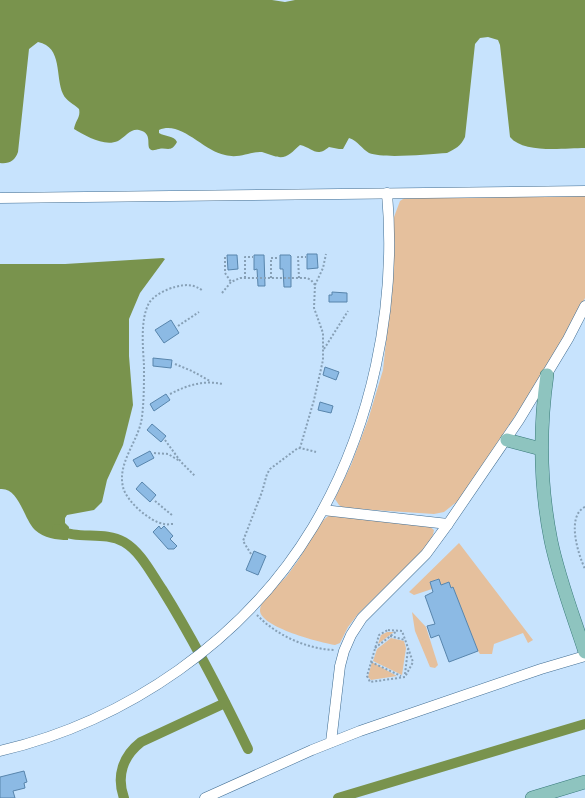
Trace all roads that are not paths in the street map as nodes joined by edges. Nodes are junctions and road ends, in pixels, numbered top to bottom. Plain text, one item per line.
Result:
1 (585, 191) edge
2 (387, 193) junction
3 (0, 198) edge
4 (585, 306) edge
5 (547, 375) junction
6 (507, 440) junction
7 (541, 449) junction
8 (322, 510) junction
9 (448, 524) junction
10 (585, 652) edge
11 (585, 656) edge
12 (331, 742) junction
13 (0, 751) edge
14 (585, 782) edge
15 (205, 798) edge
16 (532, 798) edge

1 - 2 street
2 - 3 street
2 - 8 street
4 - 5 street
5 - 6 street
5 - 7 main road
6 - 7 main road
6 - 9 street
7 - 10 main road
8 - 9 street
8 - 13 street
9 - 12 street
11 - 12 street
12 - 15 street
14 - 16 main road

